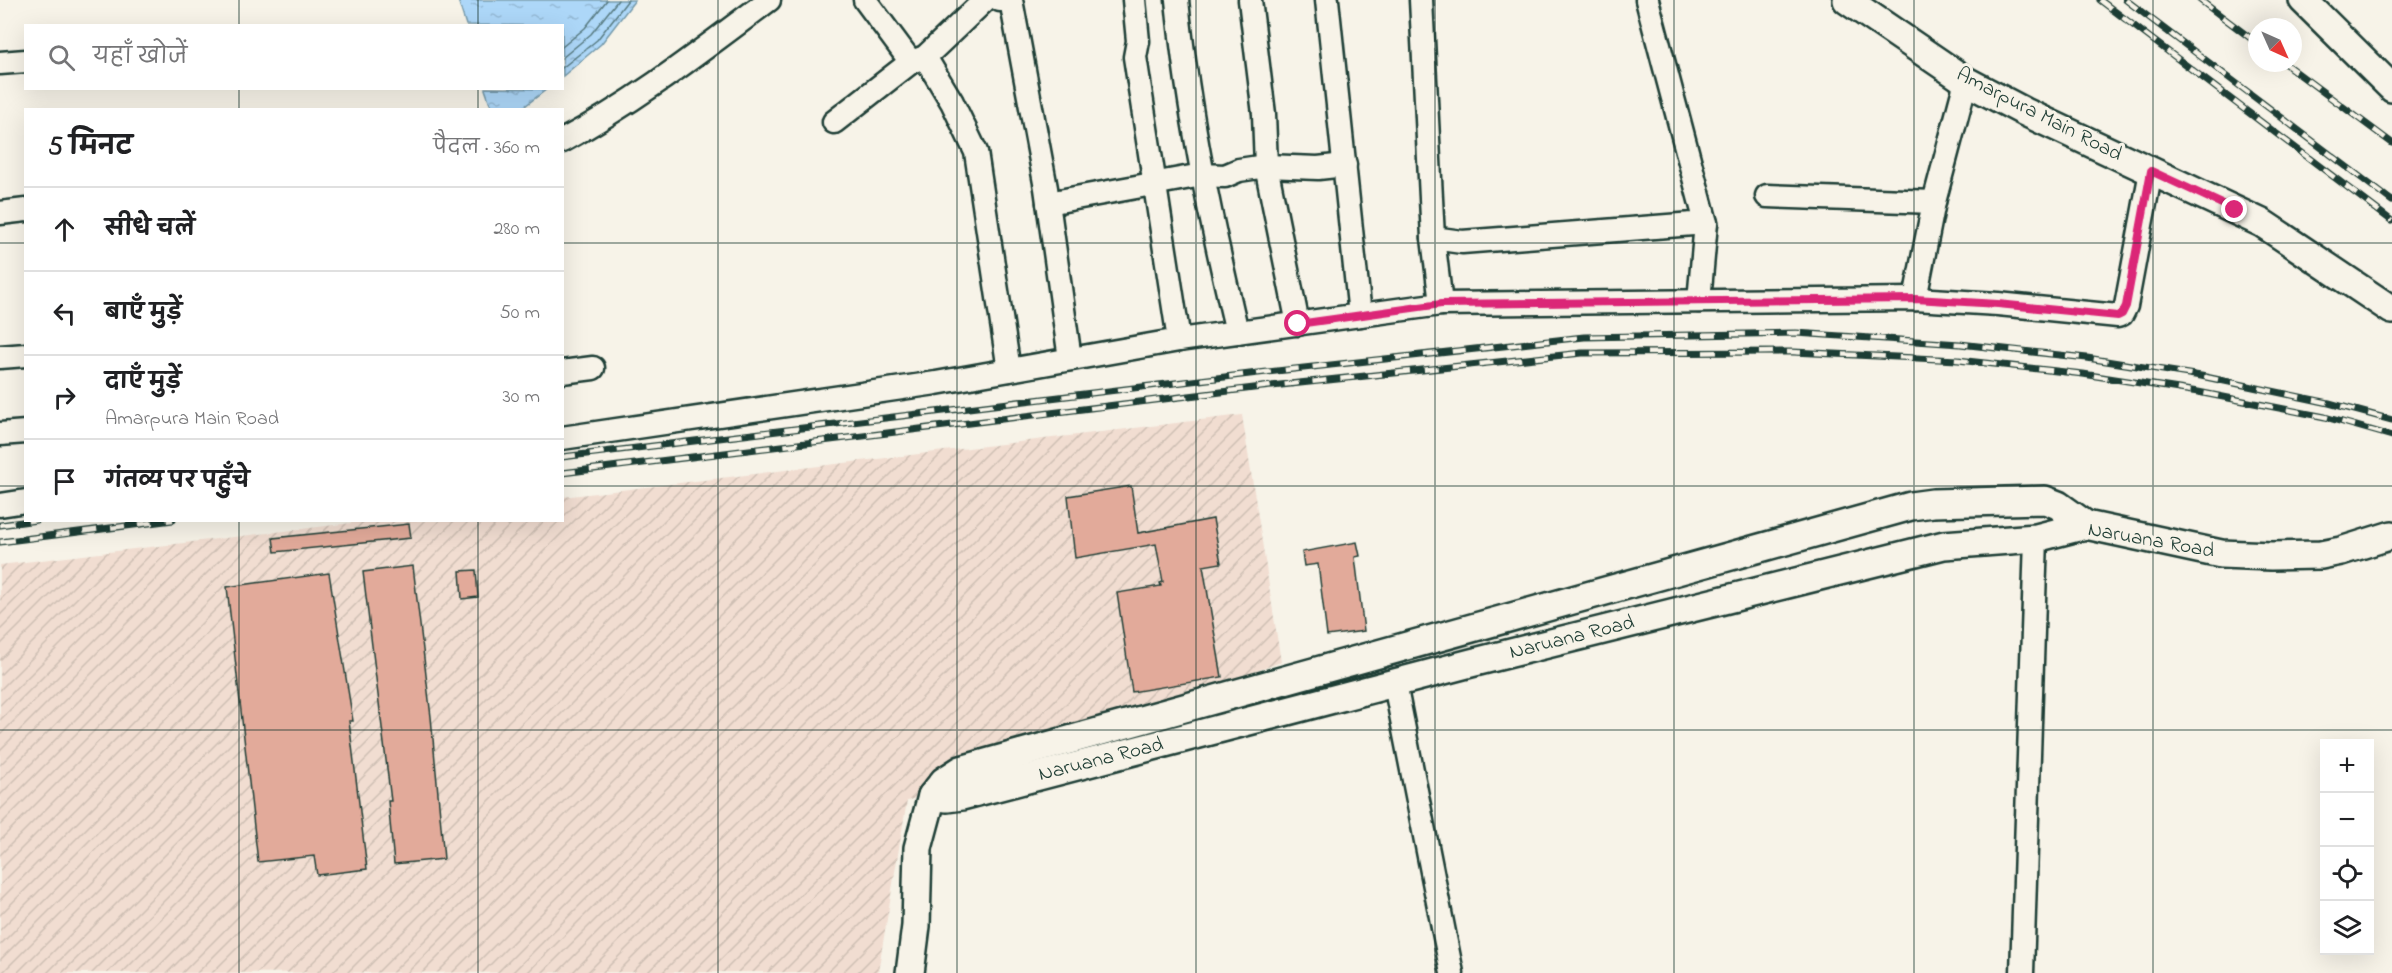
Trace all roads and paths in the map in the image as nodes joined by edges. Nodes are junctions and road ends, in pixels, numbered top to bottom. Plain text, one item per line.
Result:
1 (769, 0) edge
2 (865, 0) edge
3 (985, 0) edge
4 (1000, 0) edge
5 (1134, 0) edge
6 (1177, 0) edge
7 (1250, 0) edge
8 (1327, 0) edge
9 (1421, 0) edge
10 (1647, 0) edge
11 (1847, 0) edge
12 (2303, 0) edge
13 (918, 59) junction
14 (24, 61) edge
15 (0, 63) edge
16 (1966, 81) junction
17 (2392, 88) edge
18 (834, 122) dead end
19 (564, 140) edge
20 (1345, 165) junction
21 (1266, 166) junction
22 (2151, 171) junction
23 (1202, 175) junction
24 (1155, 183) junction
25 (1767, 196) dead end
26 (1934, 202) junction
27 (1048, 203) junction
28 (24, 210) edge
29 (0, 213) edge
30 (1706, 223) junction
31 (1433, 238) junction
32 (1915, 299) junction
33 (1699, 302) junction
34 (1441, 304) junction
35 (2392, 310) edge
36 (1360, 315) junction
37 (1298, 324) junction
38 (1237, 332) junction
39 (1179, 340) junction
40 (24, 355) edge
41 (0, 357) edge
42 (1070, 359) junction
43 (593, 368) dead end
44 (1009, 370) junction
45 (564, 372) edge
46 (24, 432) edge
47 (0, 434) edge
48 (564, 438) edge
49 (24, 501) edge
50 (0, 505) edge
51 (2086, 525) junction
52 (2392, 535) edge
53 (2036, 538) junction
54 (1395, 684) junction
55 (932, 796) junction
56 (910, 973) edge
57 (1452, 973) edge
58 (2022, 973) edge

1 - 19 street
2 - 13 street
3 - 13 street
4 - 27 street
5 - 24 street
6 - 23 street
7 - 21 street
8 - 20 street
9 - 31 street
10 - 30 street
11 - 16 street, Amarpura Main Road
12 - 17 street
13 - 18 street
13 - 44 street
14 - 15 street
16 - 22 street, Amarpura Main Road
16 - 26 street
20 - 21 street
20 - 36 street
21 - 23 street
21 - 37 street
22 - 32 street
22 - 35 street, Amarpura Main Road
23 - 24 street
23 - 38 street
24 - 27 street
24 - 39 street
25 - 26 street
26 - 32 street
27 - 42 street
28 - 29 street
30 - 31 street
30 - 33 street
31 - 34 street
32 - 33 street
33 - 34 street
34 - 36 street
36 - 37 street
37 - 38 street
38 - 39 street
39 - 42 street
40 - 41 street
42 - 44 street
43 - 45 street
44 - 48 street
46 - 47 street
49 - 50 street
51 - 52 street, Naruana Road
51 - 53 street, Naruana Road
51 - 55 street
53 - 54 street, Naruana Road
53 - 58 street
54 - 55 street, Naruana Road
54 - 57 street
55 - 56 street

